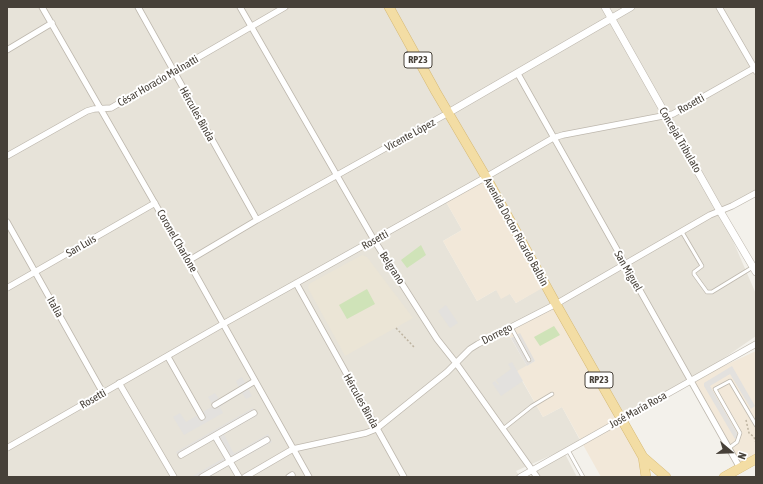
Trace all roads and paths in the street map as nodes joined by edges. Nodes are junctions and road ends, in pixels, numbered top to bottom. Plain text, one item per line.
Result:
1 (42, 7) edge
2 (138, 7) edge
3 (240, 7) edge
4 (285, 7) edge
5 (389, 7) edge
6 (605, 7) edge
7 (631, 7) edge
8 (719, 7) edge
9 (612, 18) junction
10 (52, 23) junction
11 (251, 27) junction
12 (7, 50) edge
13 (755, 69) edge
14 (174, 71) junction
15 (518, 74) junction
16 (101, 110) junction
17 (448, 113) junction
18 (666, 116) junction
19 (553, 138) junction
20 (7, 156) edge
21 (336, 176) junction
22 (486, 177) junction
23 (756, 192) edge
24 (155, 203) junction
25 (720, 211) junction
26 (256, 220) junction
27 (7, 222) edge
28 (682, 232) junction
29 (374, 240) junction
30 (188, 261) junction
31 (624, 264) junction
32 (755, 270) edge
33 (35, 272) junction
34 (296, 283) junction
35 (7, 288) edge
36 (556, 304) junction
37 (223, 324) junction
38 (511, 327) junction
39 (396, 328) dead end
40 (756, 344) edge
41 (414, 347) dead end
42 (168, 357) junction
43 (529, 360) dead end
44 (456, 363) junction
45 (255, 381) junction
46 (691, 381) junction
47 (119, 383) junction
48 (104, 393) junction
49 (552, 394) dead end
50 (215, 405) dead end
51 (254, 414) dead end
52 (202, 417) dead end
53 (622, 419) junction
54 (746, 420) dead end
55 (756, 425) edge
56 (376, 429) junction
57 (503, 429) junction
58 (215, 436) junction
59 (267, 440) dead end
60 (756, 443) edge
61 (7, 448) edge
62 (729, 448) junction
63 (293, 449) junction
64 (568, 450) junction
65 (181, 455) dead end
66 (643, 457) junction
67 (756, 459) edge
68 (230, 461) junction
69 (740, 468) junction
70 (532, 470) junction
71 (174, 477) edge
72 (202, 477) edge
73 (239, 477) edge
74 (245, 477) edge
75 (310, 477) edge
76 (404, 477) edge
77 (520, 477) edge
78 (537, 477) edge
79 (583, 477) edge
80 (646, 477) edge
81 (666, 477) edge
82 (724, 477) edge

1 - 10 street, Coronel Charlone
2 - 14 street, Hércules Binda
3 - 11 street, Belgrano
4 - 11 street, César Horacio Malnatti
5 - 17 main road, Avenida Doctor Ricardo Balbín / RP23
6 - 9 street, Concejal Tribulato
7 - 9 street, Vicente López
8 - 13 street
9 - 15 street, Vicente López
9 - 18 street, Concejal Tribulato
10 - 12 street
10 - 16 street, Coronel Charlone
11 - 14 street, César Horacio Malnatti
11 - 21 street, Belgrano
13 - 18 street, Rosetti
14 - 16 street, César Horacio Malnatti
14 - 26 street, Hércules Binda
15 - 17 street, Vicente López
15 - 19 street, San Miguel
16 - 20 street, César Horacio Malnatti
16 - 24 street, Coronel Charlone
17 - 21 street, Vicente López
17 - 22 main road, Avenida Doctor Ricardo Balbín / RP23
18 - 19 street, Rosetti
18 - 25 street, Concejal Tribulato
19 - 22 street, Rosetti
19 - 31 street, San Miguel
21 - 26 street, Vicente López
21 - 29 street, Belgrano
22 - 29 street, Rosetti
22 - 36 main road, Avenida Doctor Ricardo Balbín / RP23
23 - 25 street, Dorrego
24 - 30 street, Coronel Charlone
24 - 33 street, San Luis
25 - 28 street, Dorrego
25 - 32 street, Concejal Tribulato
26 - 30 street, Vicente López
27 - 33 street, Italia
28 - 31 street, Dorrego
28 - 32 lane
29 - 34 street, Rosetti
29 - 44 street, Belgrano
30 - 37 street, Coronel Charlone
31 - 36 street, Dorrego
31 - 46 street, San Miguel
33 - 35 street, San Luis
33 - 48 street, Italia
34 - 37 street, Rosetti
34 - 56 street, Hércules Binda
36 - 38 street, Dorrego
36 - 53 main road, Avenida Doctor Ricardo Balbín / RP23
37 - 42 street, Rosetti
37 - 45 street, Coronel Charlone
38 - 43 lane
38 - 44 street, Dorrego
39 - 41 path
40 - 46 street, José María Rosa
42 - 47 street, Rosetti
42 - 52 street
44 - 56 street, Dorrego
44 - 57 street, Belgrano
45 - 50 street
45 - 63 street, Coronel Charlone
46 - 53 street, José María Rosa
46 - 62 street, San Miguel
47 - 48 street, Rosetti
47 - 71 street
48 - 61 street, Rosetti
49 - 57 lane
51 - 58 street
53 - 64 street, José María Rosa
53 - 66 main road, Avenida Doctor Ricardo Balbín / RP23
54 - 60 path
55 - 62 lane
56 - 63 street, Dorrego
56 - 76 street, Hércules Binda
57 - 70 street, Belgrano
58 - 65 street
58 - 68 street
59 - 68 street
62 - 69 street, San Miguel
63 - 74 street, Dorrego
63 - 75 street, Coronel Charlone
64 - 70 street, José María Rosa
64 - 79 lane
66 - 80 main road, Avenida Doctor Ricardo Balbín / RP23
66 - 81 main road, Avenida Doctor Ricardo Balbín / RP23
67 - 69 main road
68 - 72 street
68 - 73 street
69 - 82 main road
70 - 77 street, José María Rosa
70 - 78 street, Belgrano

